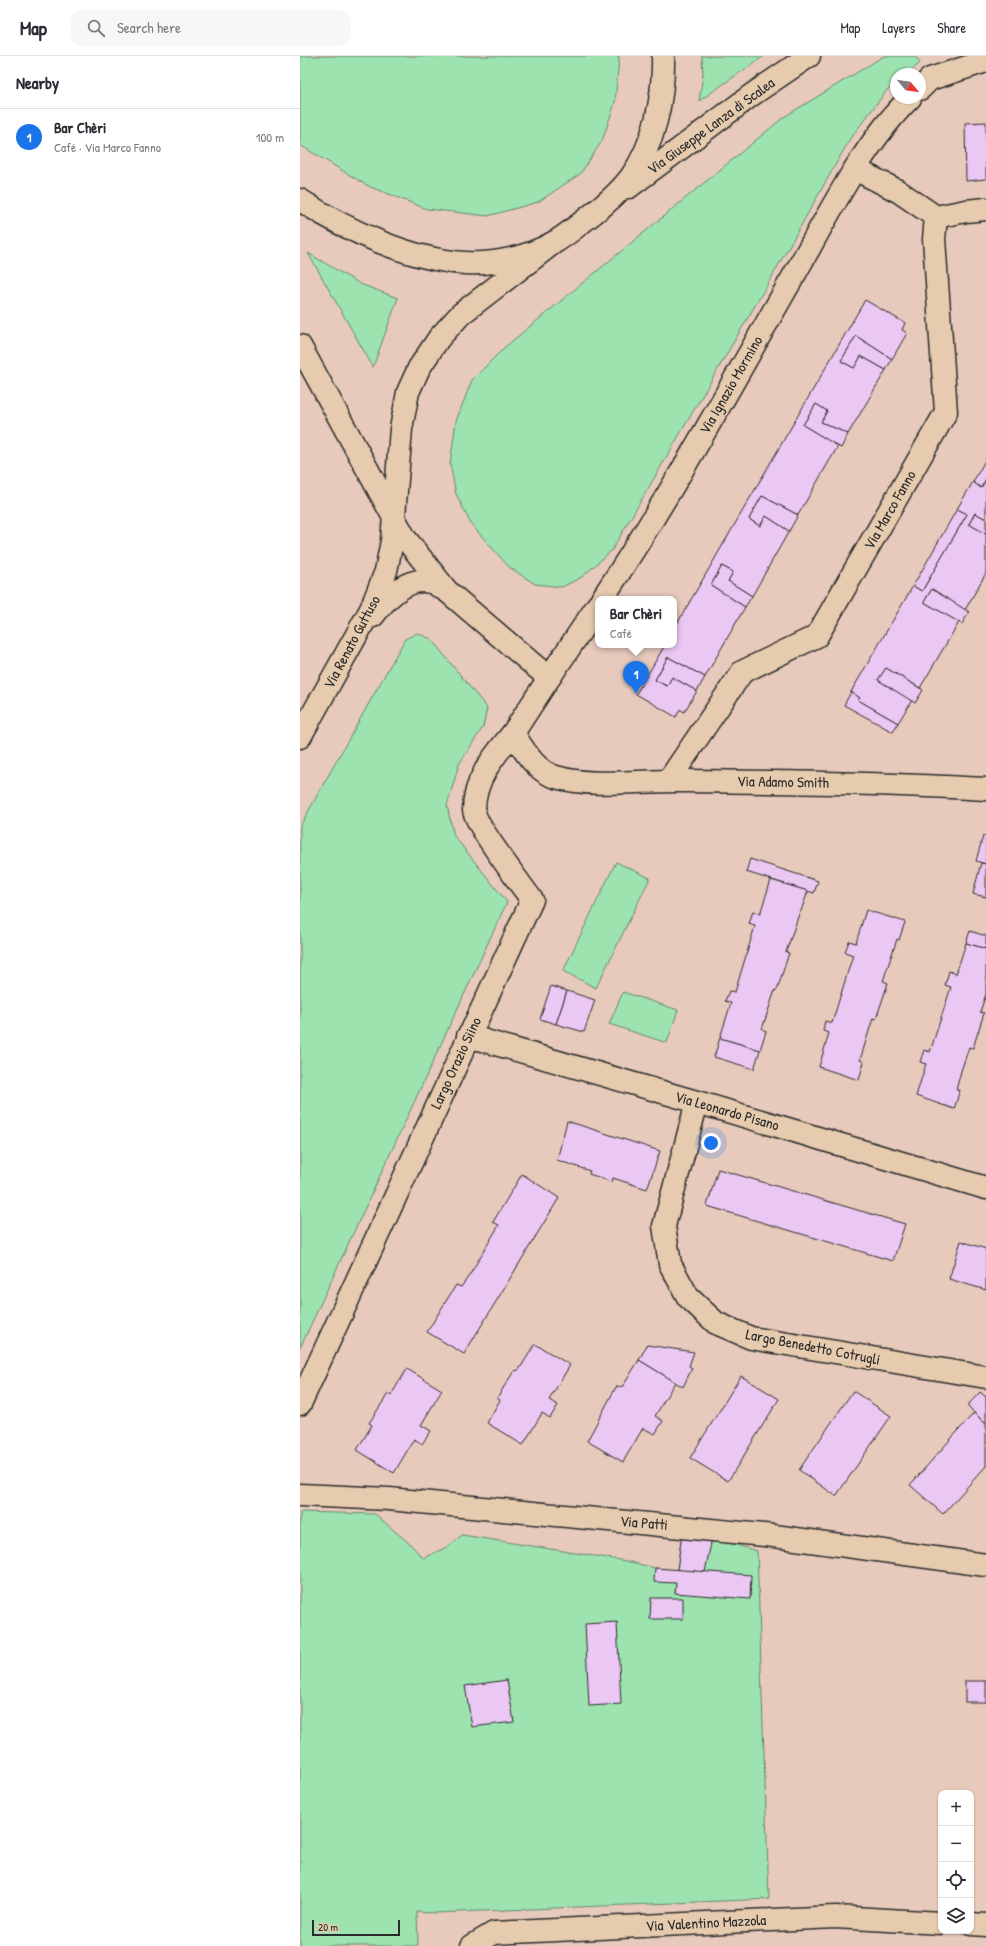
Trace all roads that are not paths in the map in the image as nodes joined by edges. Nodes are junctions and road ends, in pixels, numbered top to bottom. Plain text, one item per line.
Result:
1 (663, 56) edge
2 (809, 56) edge
3 (986, 61) edge
4 (926, 83) edge
5 (904, 104) edge
6 (855, 169) junction
7 (615, 197) junction
8 (300, 200) edge
9 (986, 210) edge
10 (936, 217) junction
11 (553, 243) junction
12 (300, 346) edge
13 (395, 519) junction
14 (447, 591) junction
15 (604, 596) edge
16 (595, 609) edge
17 (351, 647) junction
18 (549, 678) junction
19 (513, 733) junction
20 (300, 737) edge
21 (669, 780) junction
22 (986, 789) edge
23 (468, 1036) junction
24 (697, 1102) junction
25 (986, 1188) edge
26 (986, 1377) edge
27 (300, 1404) edge
28 (300, 1495) edge
29 (986, 1565) edge
30 (938, 1923) edge
31 (974, 1924) edge
32 (986, 1925) edge
33 (473, 1945) edge

1 - 7 street
2 - 7 street, Via Giuseppe Lanza di Scalea
3 - 4 street
5 - 6 street
6 - 10 street
6 - 15 street, Via Ignazio Mormino
7 - 11 street
8 - 11 street
9 - 10 street
10 - 21 street, Via Marco Fanno
11 - 13 street, Via Renato Guttuso
12 - 13 street
13 - 14 street
13 - 17 street, Via Renato Guttuso
14 - 17 street
14 - 18 street
16 - 18 street
17 - 20 street, Via Renato Guttuso
18 - 19 street
19 - 21 street, Via Adamo Smith
19 - 23 street, Largo Orazio Siino
21 - 22 street, Via Adamo Smith
23 - 24 street, Via Leonardo Pisano
23 - 27 street, Largo Orazio Siino
24 - 25 street, Via Leonardo Pisano
24 - 26 street, Largo Benedetto Cotrugli
28 - 29 street, Via Patti
30 - 33 street, Via Valentino Mazzola
31 - 32 street

